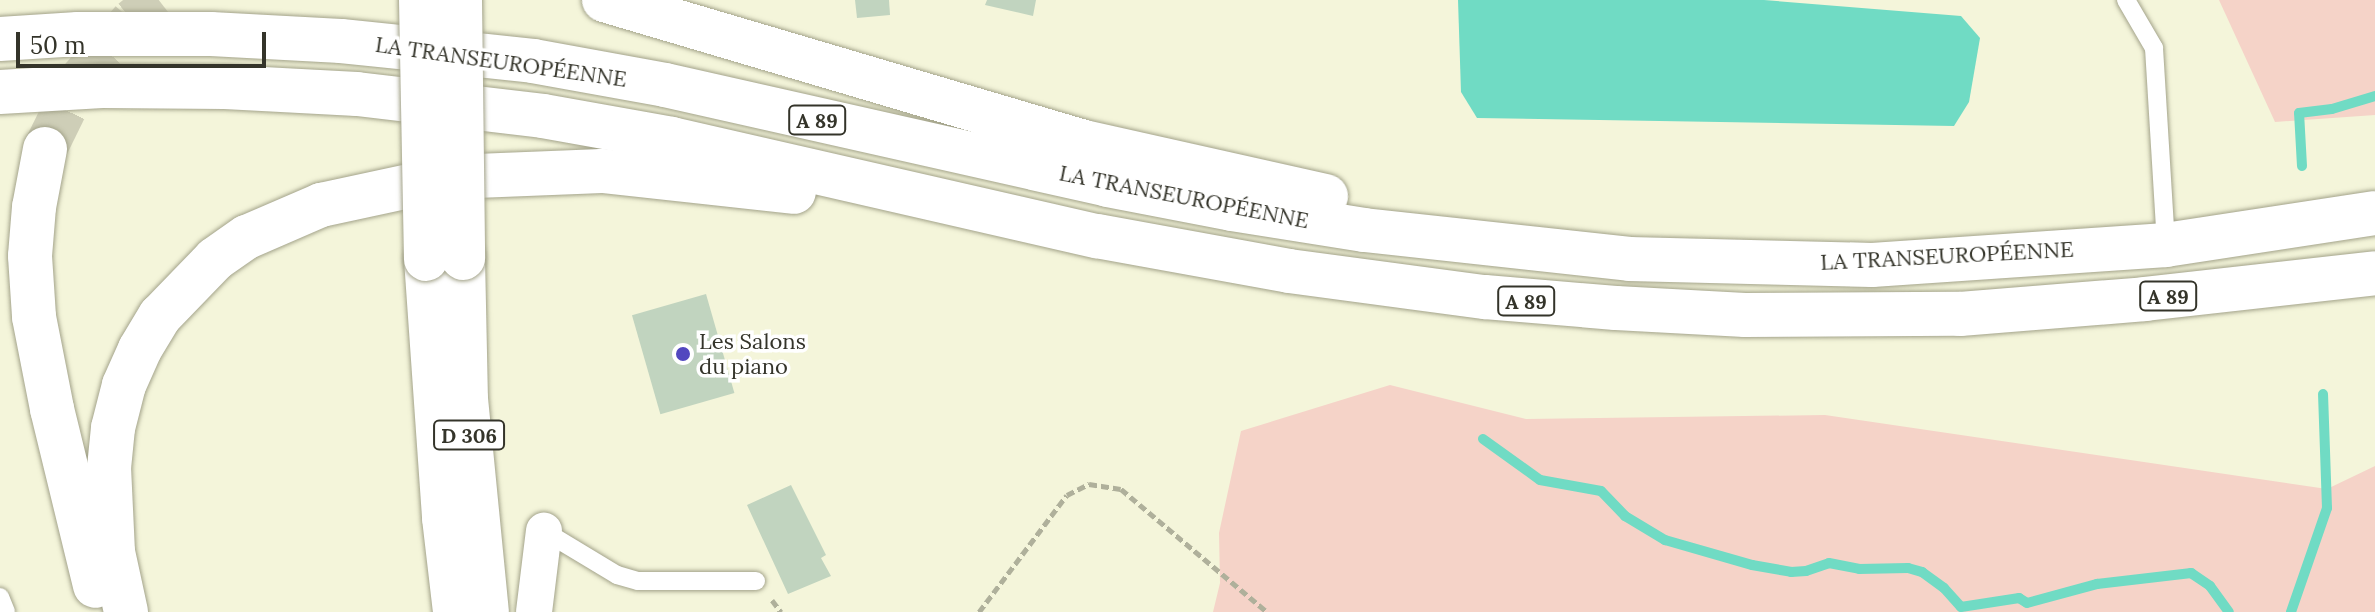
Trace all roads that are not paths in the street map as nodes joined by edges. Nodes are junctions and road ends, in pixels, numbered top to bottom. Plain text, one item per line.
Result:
1 (421, 0) edge
2 (460, 0) edge
3 (604, 0) edge
4 (2126, 0) edge
5 (0, 39) edge
6 (0, 92) edge
7 (45, 149) tunnel mouth
8 (2375, 213) edge
9 (1097, 236) junction
10 (2166, 245) junction
11 (444, 258) junction
12 (1629, 259) junction
13 (2375, 273) edge
14 (544, 531) joint
15 (756, 581) dead end
16 (0, 597) edge
17 (6, 612) edge
18 (102, 612) edge
19 (126, 612) edge
20 (455, 612) edge
21 (487, 612) edge
22 (534, 612) edge

1 - 11 main road, D 306, bridge
2 - 11 main road, D 306, bridge
3 - 12 main road
4 - 10 lane
5 - 12 main road, LA TRANSEUROPÉENNE / A 89
6 - 9 main road, A 89
7 - 18 main road
8 - 10 main road, LA TRANSEUROPÉENNE / A 89
9 - 13 main road, A 89
9 - 19 main road
10 - 12 main road, LA TRANSEUROPÉENNE / A 89
11 - 20 main road, D 306
11 - 21 main road, D 306
14 - 15 lane
14 - 22 street
16 - 17 lane

